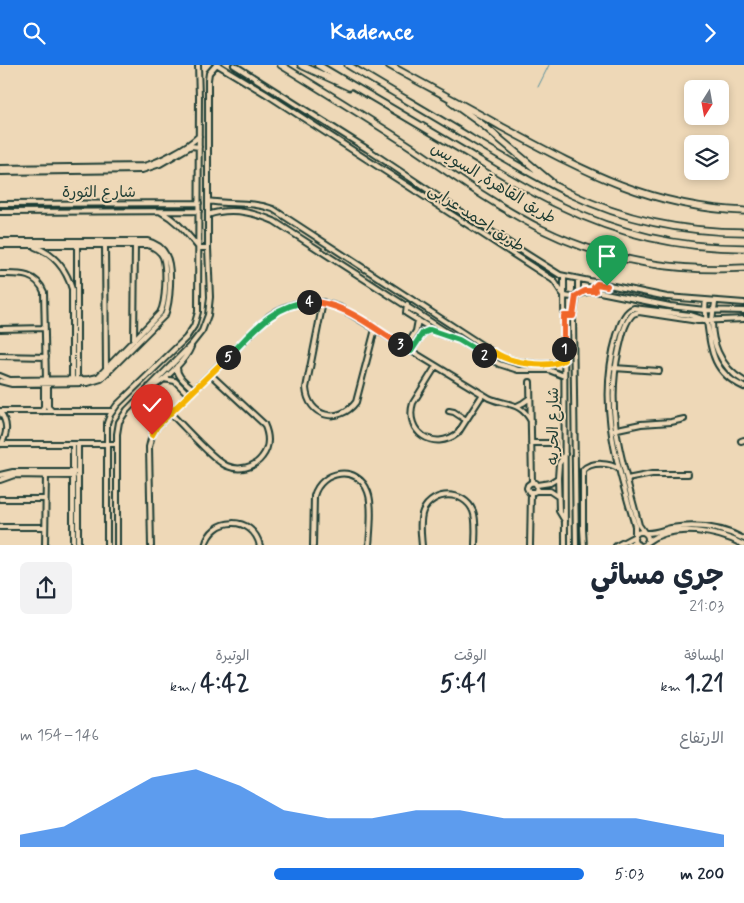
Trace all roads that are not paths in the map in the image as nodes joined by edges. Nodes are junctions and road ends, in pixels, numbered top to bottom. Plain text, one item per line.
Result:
1 (198, 65) edge
2 (217, 65) edge
3 (234, 65) edge
4 (281, 65) edge
5 (301, 65) edge
6 (318, 65) edge
7 (348, 65) edge
8 (389, 65) edge
9 (428, 87) junction
10 (199, 97) junction
11 (208, 97) junction
12 (372, 97) junction
13 (287, 98) junction
14 (282, 105) junction
15 (199, 136) junction
16 (199, 147) junction
17 (0, 168) edge
18 (0, 172) edge
19 (556, 187) junction
20 (208, 201) junction
21 (199, 203) junction
22 (232, 203) junction
23 (0, 204) edge
24 (84, 204) junction
25 (159, 211) junction
26 (199, 211) junction
27 (232, 211) junction
28 (744, 211) edge
29 (0, 212) edge
30 (84, 212) junction
31 (208, 215) junction
32 (744, 232) edge
33 (0, 241) edge
34 (77, 243) junction
35 (0, 245) edge
36 (30, 245) junction
37 (105, 245) junction
38 (135, 245) junction
39 (199, 248) junction
40 (208, 249) junction
41 (744, 250) edge
42 (744, 268) edge
43 (0, 274) edge
44 (564, 276) junction
45 (379, 277) junction
46 (578, 279) junction
47 (597, 284) junction
48 (374, 285) junction
49 (595, 291) junction
50 (563, 294) junction
51 (75, 295) junction
52 (576, 296) junction
53 (706, 301) junction
54 (716, 301) junction
55 (323, 303) junction
56 (744, 303) edge
57 (406, 305) junction
58 (705, 310) junction
59 (714, 310) junction
60 (744, 311) edge
61 (564, 316) junction
62 (573, 316) junction
63 (744, 319) edge
64 (418, 320) junction
65 (707, 320) junction
66 (713, 321) junction
67 (135, 327) junction
68 (45, 328) junction
69 (0, 329) edge
70 (375, 329) junction
71 (416, 331) junction
72 (434, 331) junction
73 (142, 333) junction
74 (422, 334) junction
75 (459, 340) junction
76 (134, 341) junction
77 (191, 345) junction
78 (406, 347) junction
79 (130, 349) junction
80 (411, 351) junction
81 (494, 352) junction
82 (126, 353) junction
83 (0, 357) edge
84 (46, 357) junction
85 (492, 360) junction
86 (564, 360) junction
87 (178, 365) junction
88 (436, 366) junction
89 (613, 368) junction
90 (106, 369) junction
91 (659, 371) dead end
92 (151, 373) junction
93 (210, 374) junction
94 (0, 376) edge
95 (564, 376) junction
96 (735, 376) junction
97 (180, 377) junction
98 (75, 379) junction
99 (158, 379) junction
100 (164, 379) junction
101 (732, 380) junction
102 (0, 381) edge
103 (92, 381) junction
104 (175, 381) junction
105 (744, 381) edge
106 (46, 382) junction
107 (530, 382) dead end
108 (149, 387) junction
109 (744, 387) edge
110 (194, 390) junction
111 (484, 394) junction
112 (189, 395) junction
113 (530, 397) junction
114 (517, 406) junction
115 (42, 411) junction
116 (52, 411) junction
117 (112, 411) junction
118 (450, 411) dead end
119 (0, 412) edge
120 (170, 413) junction
121 (684, 419) dead end
122 (466, 420) junction
123 (530, 421) junction
124 (613, 430) junction
125 (565, 437) junction
126 (576, 437) junction
127 (531, 443) junction
128 (554, 443) dead end
129 (117, 444) junction
130 (1, 445) edge
131 (75, 445) junction
132 (107, 445) junction
133 (565, 454) junction
134 (616, 456) junction
135 (604, 464) junction
136 (619, 469) junction
137 (46, 474) junction
138 (75, 474) junction
139 (688, 474) dead end
140 (0, 475) edge
141 (558, 478) junction
142 (627, 479) junction
143 (0, 480) edge
144 (532, 482) junction
145 (550, 483) junction
146 (537, 485) junction
147 (536, 491) junction
148 (550, 491) junction
149 (531, 492) junction
150 (558, 497) junction
151 (0, 499) edge
152 (45, 499) junction
153 (565, 521) junction
154 (117, 525) junction
155 (107, 526) junction
156 (0, 527) edge
157 (45, 527) junction
158 (695, 529) junction
159 (644, 532) junction
160 (723, 533) junction
161 (635, 536) junction
162 (744, 539) edge
163 (647, 543) edge
164 (45, 545) edge
165 (73, 545) edge
166 (78, 545) edge
167 (107, 545) edge
168 (117, 545) edge
169 (151, 545) edge
170 (205, 545) edge
171 (260, 545) edge
172 (313, 545) edge
173 (370, 545) edge
174 (422, 545) edge
175 (475, 545) edge
176 (530, 545) edge
177 (566, 545) edge
178 (576, 545) edge
179 (584, 545) edge
180 (616, 545) edge
181 (626, 545) edge
182 (638, 545) edge
183 (744, 545) edge

1 - 10 street
2 - 11 street
2 - 14 street, طريق احمد عرابى
3 - 13 street, طريق احمد عرابى
4 - 42 highway, طريق القاهرة, السويس
5 - 12 highway
6 - 12 highway, طريق القاهرة, السويس
7 - 19 highway, طريق القاهرة, السويس
8 - 9 highway
9 - 19 highway
9 - 28 highway
10 - 11 street
10 - 15 street
11 - 20 street
12 - 41 highway, طريق القاهرة, السويس
13 - 14 street
13 - 44 street, طريق احمد عرابى
14 - 50 street, طريق احمد عرابى
15 - 16 street
15 - 17 street
16 - 18 street
16 - 21 street
19 - 32 highway, طريق القاهرة, السويس
20 - 22 street
20 - 31 street
21 - 24 street, شارع الثورة
21 - 26 street
22 - 27 street
22 - 45 street
23 - 24 street, شارع الثورة
24 - 30 street
25 - 26 street, شارع الثورة
25 - 30 street, شارع الثورة
25 - 39 street
26 - 39 street
27 - 31 street
27 - 48 street
29 - 30 street, شارع الثورة
31 - 40 street
33 - 34 street
34 - 36 street
34 - 37 street
34 - 51 street
34 - 79 street
35 - 36 street
36 - 51 street
37 - 38 street
37 - 90 street
38 - 67 street
38 - 73 street
39 - 40 street
39 - 92 street
40 - 77 street
43 - 68 street
44 - 46 street, طريق احمد عرابى
44 - 50 street, شارع الحريه
45 - 48 street
45 - 81 street
46 - 47 street, طريق احمد عرابى
46 - 52 street, شارع الحريه
47 - 49 street
47 - 53 street, طريق احمد عرابى
48 - 57 street
49 - 52 street
49 - 58 street
50 - 52 street
50 - 61 street, شارع الحريه
51 - 98 street
52 - 62 street, شارع الحريه
53 - 54 street, طريق احمد عرابى
53 - 58 street
54 - 56 street, طريق احمد عرابى
54 - 59 street
55 - 70 street
55 - 70 street
55 - 93 street
57 - 64 street
57 - 75 street
58 - 59 street
58 - 65 street
59 - 60 street
59 - 66 street
61 - 62 street
61 - 86 street, شارع الحريه
62 - 126 street, شارع الحريه
63 - 66 street
64 - 71 street
64 - 72 street
65 - 66 street
65 - 89 street
65 - 101 street
66 - 96 street
67 - 73 street
67 - 76 street
68 - 69 street
68 - 84 street
70 - 78 street
71 - 74 street
71 - 78 street
72 - 74 street
72 - 75 street
73 - 76 street
74 - 80 street
75 - 85 street
76 - 79 street
77 - 87 street
77 - 99 street
78 - 80 street
79 - 82 street
80 - 88 street
81 - 85 street
81 - 86 street
82 - 90 street
82 - 103 street
83 - 84 street
84 - 106 street
85 - 95 street
86 - 95 street, شارع الحريه
87 - 97 street
87 - 100 street
88 - 111 street
88 - 122 street
89 - 91 street
89 - 124 street
90 - 103 street
92 - 99 street
92 - 117 street
93 - 110 street
93 - 120 street
94 - 106 street
95 - 125 street, شارع الحريه
96 - 101 street
96 - 105 street
97 - 104 street
97 - 110 street
98 - 103 street
98 - 106 street
99 - 108 street
100 - 104 street
100 - 108 street
101 - 109 street
102 - 106 street
103 - 106 street
104 - 112 street
106 - 115 street
106 - 116 street
107 - 113 street
108 - 129 street
110 - 112 street
111 - 114 street
111 - 122 street
112 - 120 street
113 - 114 street
113 - 123 street
114 - 123 street
115 - 116 street
115 - 119 street
116 - 117 street
117 - 132 street
118 - 122 street
119 - 130 street
120 - 169 street
121 - 124 street
123 - 127 street
124 - 134 street
124 - 142 street
125 - 126 street
125 - 133 street, شارع الحريه
126 - 178 street, شارع الحريه
127 - 128 street
127 - 144 street
129 - 132 street
129 - 154 street
130 - 131 street
131 - 132 street
131 - 138 street
132 - 155 street
133 - 141 street
133 - 153 street, شارع الحريه
134 - 135 street
134 - 136 street
135 - 136 street
135 - 179 street
136 - 161 street
137 - 138 street
137 - 140 street
137 - 143 street
137 - 152 street
138 - 165 street
138 - 166 street
139 - 142 street
141 - 145 street
141 - 150 street
142 - 159 street
144 - 146 street
144 - 149 street
145 - 146 street
145 - 148 street
146 - 147 street
147 - 148 street
147 - 149 street
148 - 150 street
149 - 176 street
150 - 153 street
151 - 152 street
152 - 157 street
153 - 177 street, شارع الحريه
154 - 155 street
154 - 168 street
155 - 167 street
156 - 157 street
157 - 164 street
158 - 159 street
158 - 160 street
158 - 163 street
159 - 161 street
159 - 163 street
160 - 162 street
160 - 183 street
161 - 180 street
161 - 182 street
163 - 182 street
170 - 171 street
172 - 173 street
174 - 175 street
181 - 182 street

